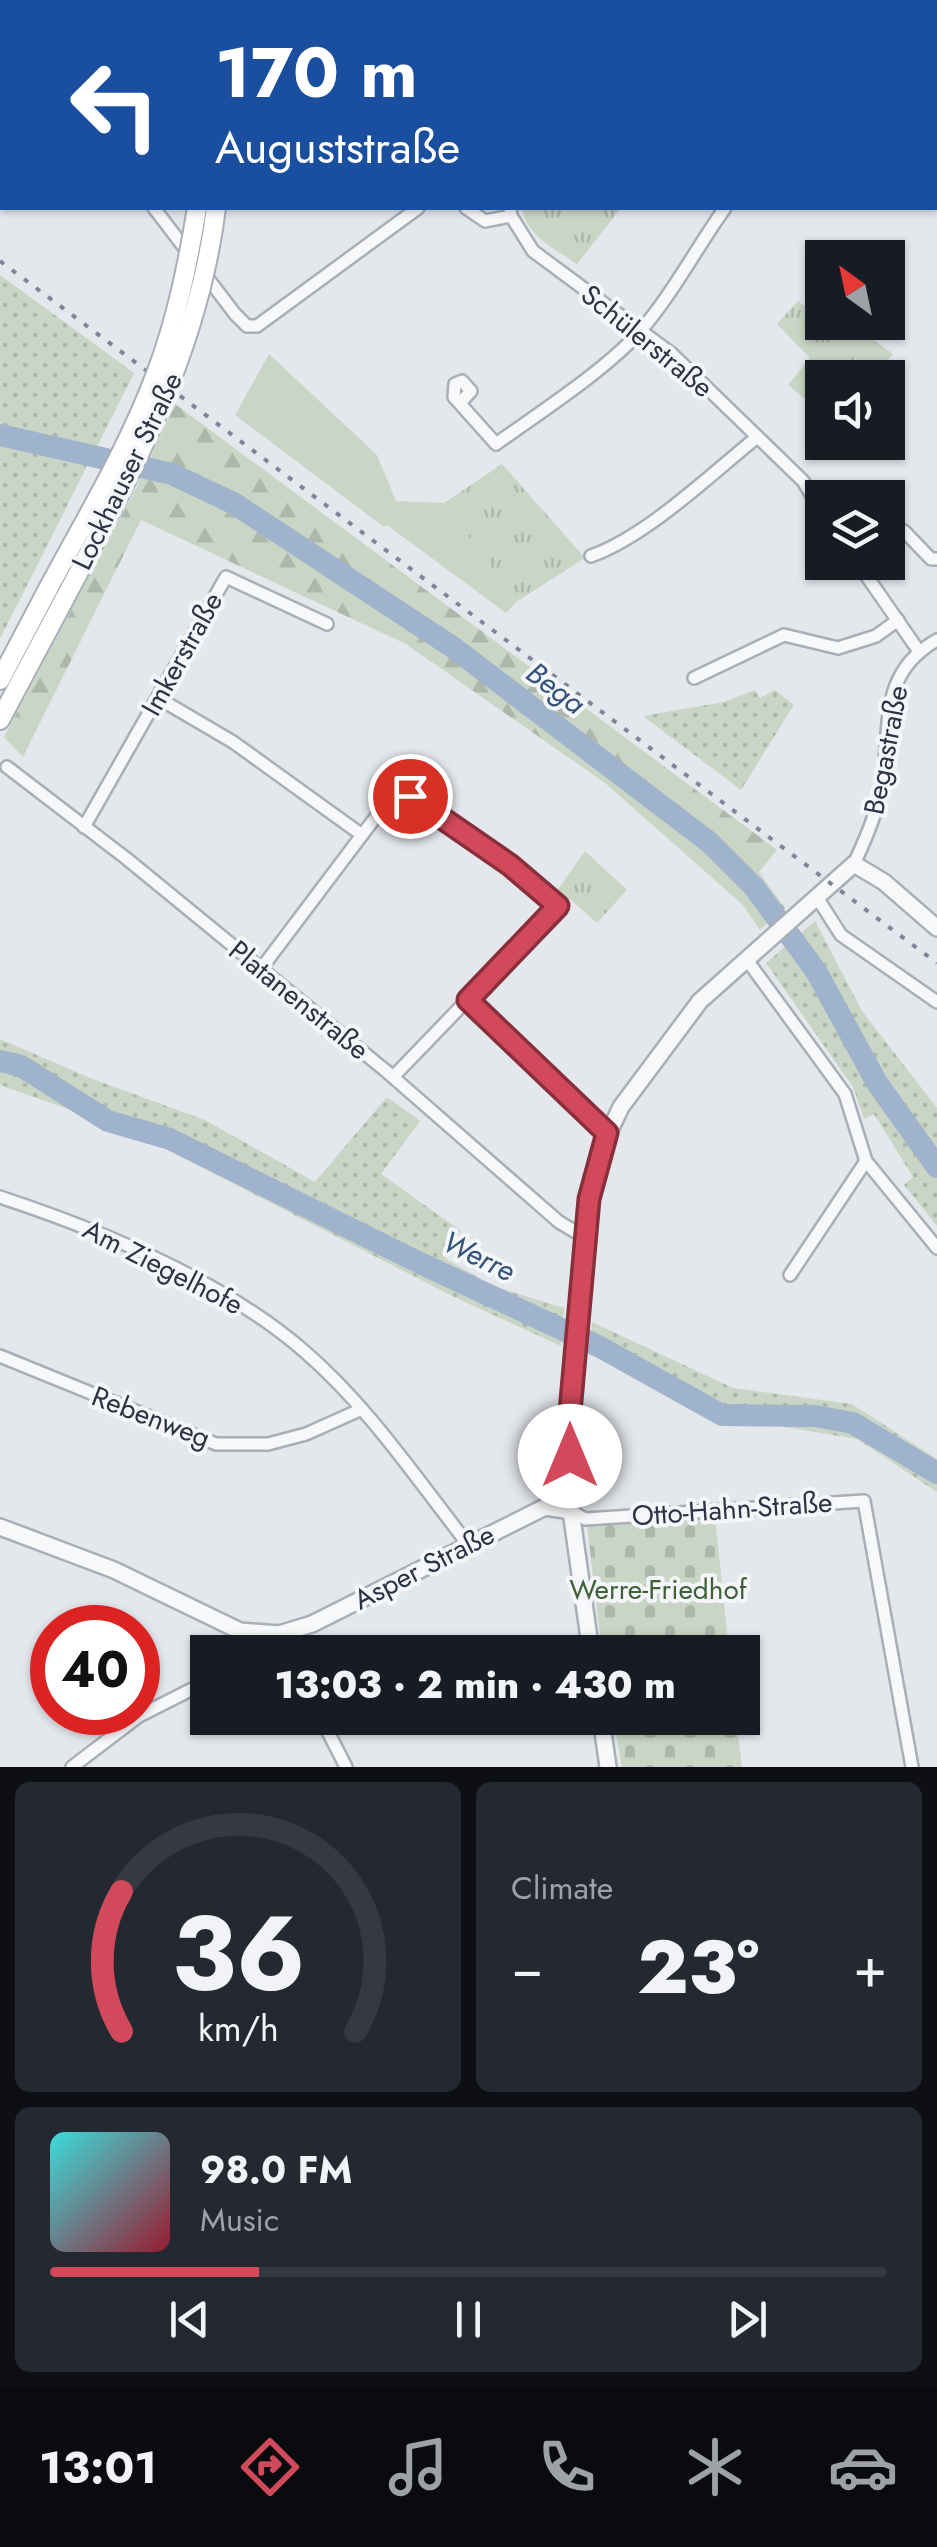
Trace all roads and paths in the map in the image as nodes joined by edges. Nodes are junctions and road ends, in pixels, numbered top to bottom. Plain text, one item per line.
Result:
1 (156, 210) edge
2 (198, 210) edge
3 (216, 210) edge
4 (415, 210) edge
5 (469, 210) edge
6 (723, 210) edge
7 (510, 212) edge
8 (642, 329) junction
9 (460, 403) dead end
10 (756, 438) junction
11 (805, 485) edge
12 (905, 532) edge
13 (591, 556) dead end
14 (937, 559) edge
15 (870, 580) edge
16 (56, 593) junction
17 (898, 620) junction
18 (326, 624) dead end
19 (937, 640) edge
20 (918, 650) junction
21 (694, 678) dead end
22 (0, 680) edge
23 (158, 698) junction
24 (0, 720) edge
25 (7, 768) dead end
26 (84, 827) junction
27 (362, 835) junction
28 (854, 864) junction
29 (818, 900) junction
30 (937, 928) edge
31 (747, 960) junction
32 (260, 969) junction
33 (468, 1000) junction
34 (937, 1002) edge
35 (393, 1077) junction
36 (607, 1133) junction
37 (866, 1161) junction
38 (0, 1198) edge
39 (586, 1238) junction
40 (937, 1248) edge
41 (790, 1275) dead end
42 (0, 1356) edge
43 (362, 1409) junction
44 (571, 1511) junction
45 (0, 1528) edge
46 (468, 1543) junction
47 (240, 1631) junction
48 (280, 1634) joint
49 (239, 1635) edge
50 (589, 1635) edge
51 (190, 1689) edge
52 (330, 1735) edge
53 (603, 1735) edge
54 (72, 1767) edge
55 (346, 1767) edge
56 (608, 1767) edge
57 (912, 1767) edge

1 - 4 street
2 - 16 main road, Lockhauser Straße, bridge
3 - 16 main road, Lockhauser Straße, bridge
5 - 7 street, Schülerstraße
6 - 8 street
7 - 8 street, Schülerstraße
8 - 9 street
8 - 10 street, Schülerstraße
10 - 11 street, Schülerstraße
10 - 13 street
12 - 14 street
15 - 17 street
16 - 22 main road, Lockhauser Straße
16 - 24 main road, Lockhauser Straße
17 - 20 street
17 - 21 street
18 - 23 street, Imkerstraße
19 - 20 street, Begastraße
20 - 28 street, Begastraße
23 - 26 street, Imkerstraße
23 - 27 street
25 - 26 street, Platanenstraße
26 - 32 street, Platanenstraße
27 - 32 street
27 - 33 street
28 - 29 street, Begastraße
28 - 30 street
29 - 31 street, Begastraße
29 - 34 street
31 - 36 street, Begastraße
31 - 37 street
32 - 35 street, Platanenstraße
33 - 35 street
33 - 36 street
35 - 39 street, Platanenstraße
36 - 39 street, Begastraße
37 - 40 street
37 - 41 street
38 - 43 street, Am Ziegelhofe
39 - 44 street, Begastraße
42 - 43 street, Rebenweg
43 - 46 street, Am Ziegelhofe
44 - 46 street, Asper Straße
44 - 50 street, Begastraße
44 - 57 street, Otto-Hahn-Straße
45 - 47 street
46 - 48 street, Asper Straße
47 - 48 street, Asper Straße
47 - 49 street
51 - 54 street
52 - 55 street
53 - 56 street

